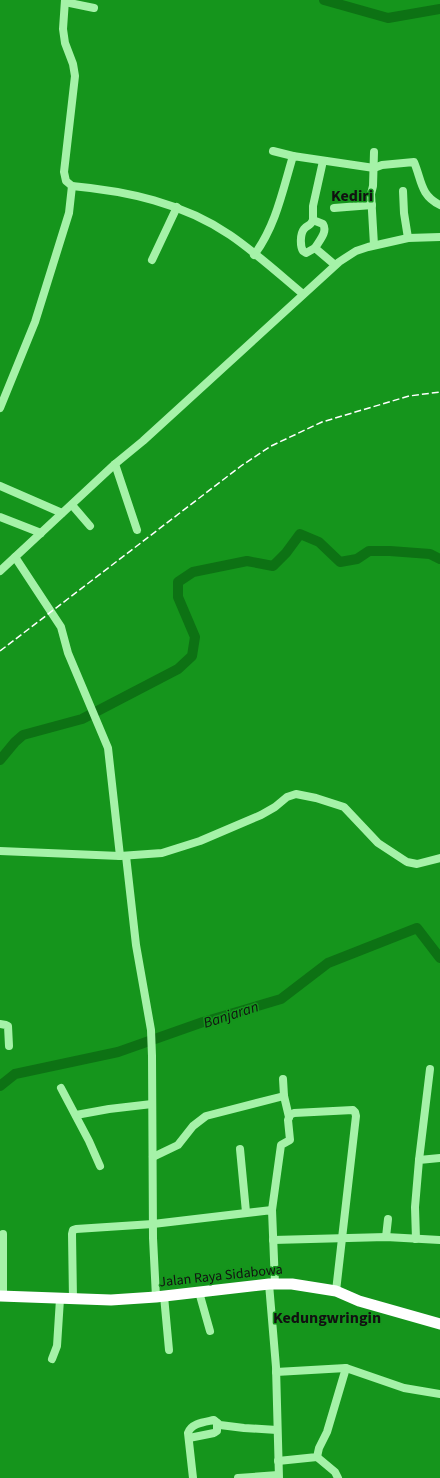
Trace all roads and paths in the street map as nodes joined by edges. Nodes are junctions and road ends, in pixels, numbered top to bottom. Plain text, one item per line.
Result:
1 (65, 1) edge
2 (94, 8) dead end
3 (273, 152) dead end
4 (374, 152) dead end
5 (293, 156) junction
6 (323, 161) junction
7 (374, 168) junction
8 (72, 186) junction
9 (403, 191) dead end
10 (372, 205) junction
11 (440, 205) edge
12 (177, 207) junction
13 (334, 208) dead end
14 (313, 220) junction
15 (440, 237) edge
16 (408, 238) junction
17 (374, 245) junction
18 (315, 248) junction
19 (254, 254) junction
20 (152, 260) dead end
21 (335, 266) junction
22 (303, 294) junction
23 (0, 408) edge
24 (115, 464) junction
25 (0, 486) edge
26 (72, 505) junction
27 (62, 513) junction
28 (0, 517) edge
29 (90, 526) dead end
30 (137, 530) dead end
31 (41, 533) junction
32 (15, 557) junction
33 (0, 571) edge
34 (0, 851) edge
35 (123, 856) junction
36 (440, 858) edge
37 (0, 1024) edge
38 (9, 1046) dead end
39 (430, 1069) dead end
40 (283, 1079) dead end
41 (61, 1088) dead end
42 (284, 1096) junction
43 (152, 1104) junction
44 (76, 1115) junction
45 (289, 1117) junction
46 (240, 1149) dead end
47 (154, 1157) junction
48 (440, 1158) edge
49 (419, 1160) junction
50 (100, 1166) dead end
51 (272, 1210) junction
52 (246, 1212) junction
53 (388, 1219) dead end
54 (153, 1224) junction
55 (3, 1234) dead end
56 (386, 1237) junction
57 (416, 1238) junction
58 (342, 1239) junction
59 (273, 1240) junction
60 (440, 1240) edge
61 (272, 1284) junction
62 (336, 1291) junction
63 (199, 1292) junction
64 (2, 1296) edge
65 (160, 1297) junction
66 (60, 1299) junction
67 (73, 1299) junction
68 (440, 1324) edge
69 (210, 1331) dead end
70 (169, 1350) dead end
71 (52, 1359) dead end
72 (346, 1368) junction
73 (276, 1372) junction
74 (440, 1394) edge
75 (217, 1423) junction
76 (277, 1430) junction
77 (188, 1438) junction
78 (317, 1457) junction
79 (278, 1461) junction
80 (278, 1476) edge
81 (193, 1478) edge
82 (238, 1478) edge
83 (338, 1478) edge

1 - 2 street
1 - 8 street
3 - 5 street
4 - 7 street
5 - 6 street
5 - 19 street
6 - 7 street
6 - 14 street
7 - 10 street
7 - 11 street
8 - 12 street
8 - 23 street
9 - 16 street
10 - 13 street
10 - 17 street
12 - 19 street
12 - 20 street
14 - 18 street
14 - 18 street
15 - 16 street
16 - 17 street
17 - 21 street
18 - 21 street
19 - 22 street
21 - 22 street
22 - 24 street
24 - 26 street
24 - 30 street
25 - 27 street
26 - 27 street
26 - 29 street
27 - 31 street
28 - 31 street
31 - 32 street
32 - 33 street
32 - 35 street
34 - 35 street
35 - 36 street
35 - 43 street
37 - 38 street
39 - 49 street
40 - 42 street
41 - 44 street
42 - 45 street
42 - 47 street
43 - 44 street
43 - 47 street
44 - 50 street
45 - 51 street
45 - 58 street
46 - 52 street
47 - 54 street
48 - 49 street
49 - 57 street
51 - 52 street
51 - 59 street
52 - 54 street
53 - 56 street
54 - 65 street
54 - 67 street
55 - 64 street
56 - 57 street
56 - 58 street
57 - 60 street
58 - 59 street
58 - 62 street
59 - 61 street
61 - 62 highway, Jalan Raya Sidabowa
61 - 63 highway, Jalan Raya Sidabowa
61 - 73 street
62 - 68 highway, Jalan Raya Sidabowa
63 - 65 highway, Jalan Raya Sidabowa
63 - 69 street
64 - 66 highway, Jalan Raya Sidabowa
65 - 67 highway, Jalan Raya Sidabowa
65 - 70 street
66 - 67 highway, Jalan Raya Sidabowa
66 - 71 street
72 - 73 street
72 - 74 street
72 - 78 street
73 - 76 street
75 - 76 street
75 - 77 street
75 - 77 street
76 - 79 street
77 - 81 street
78 - 79 street
78 - 83 street
79 - 80 street
80 - 82 street

